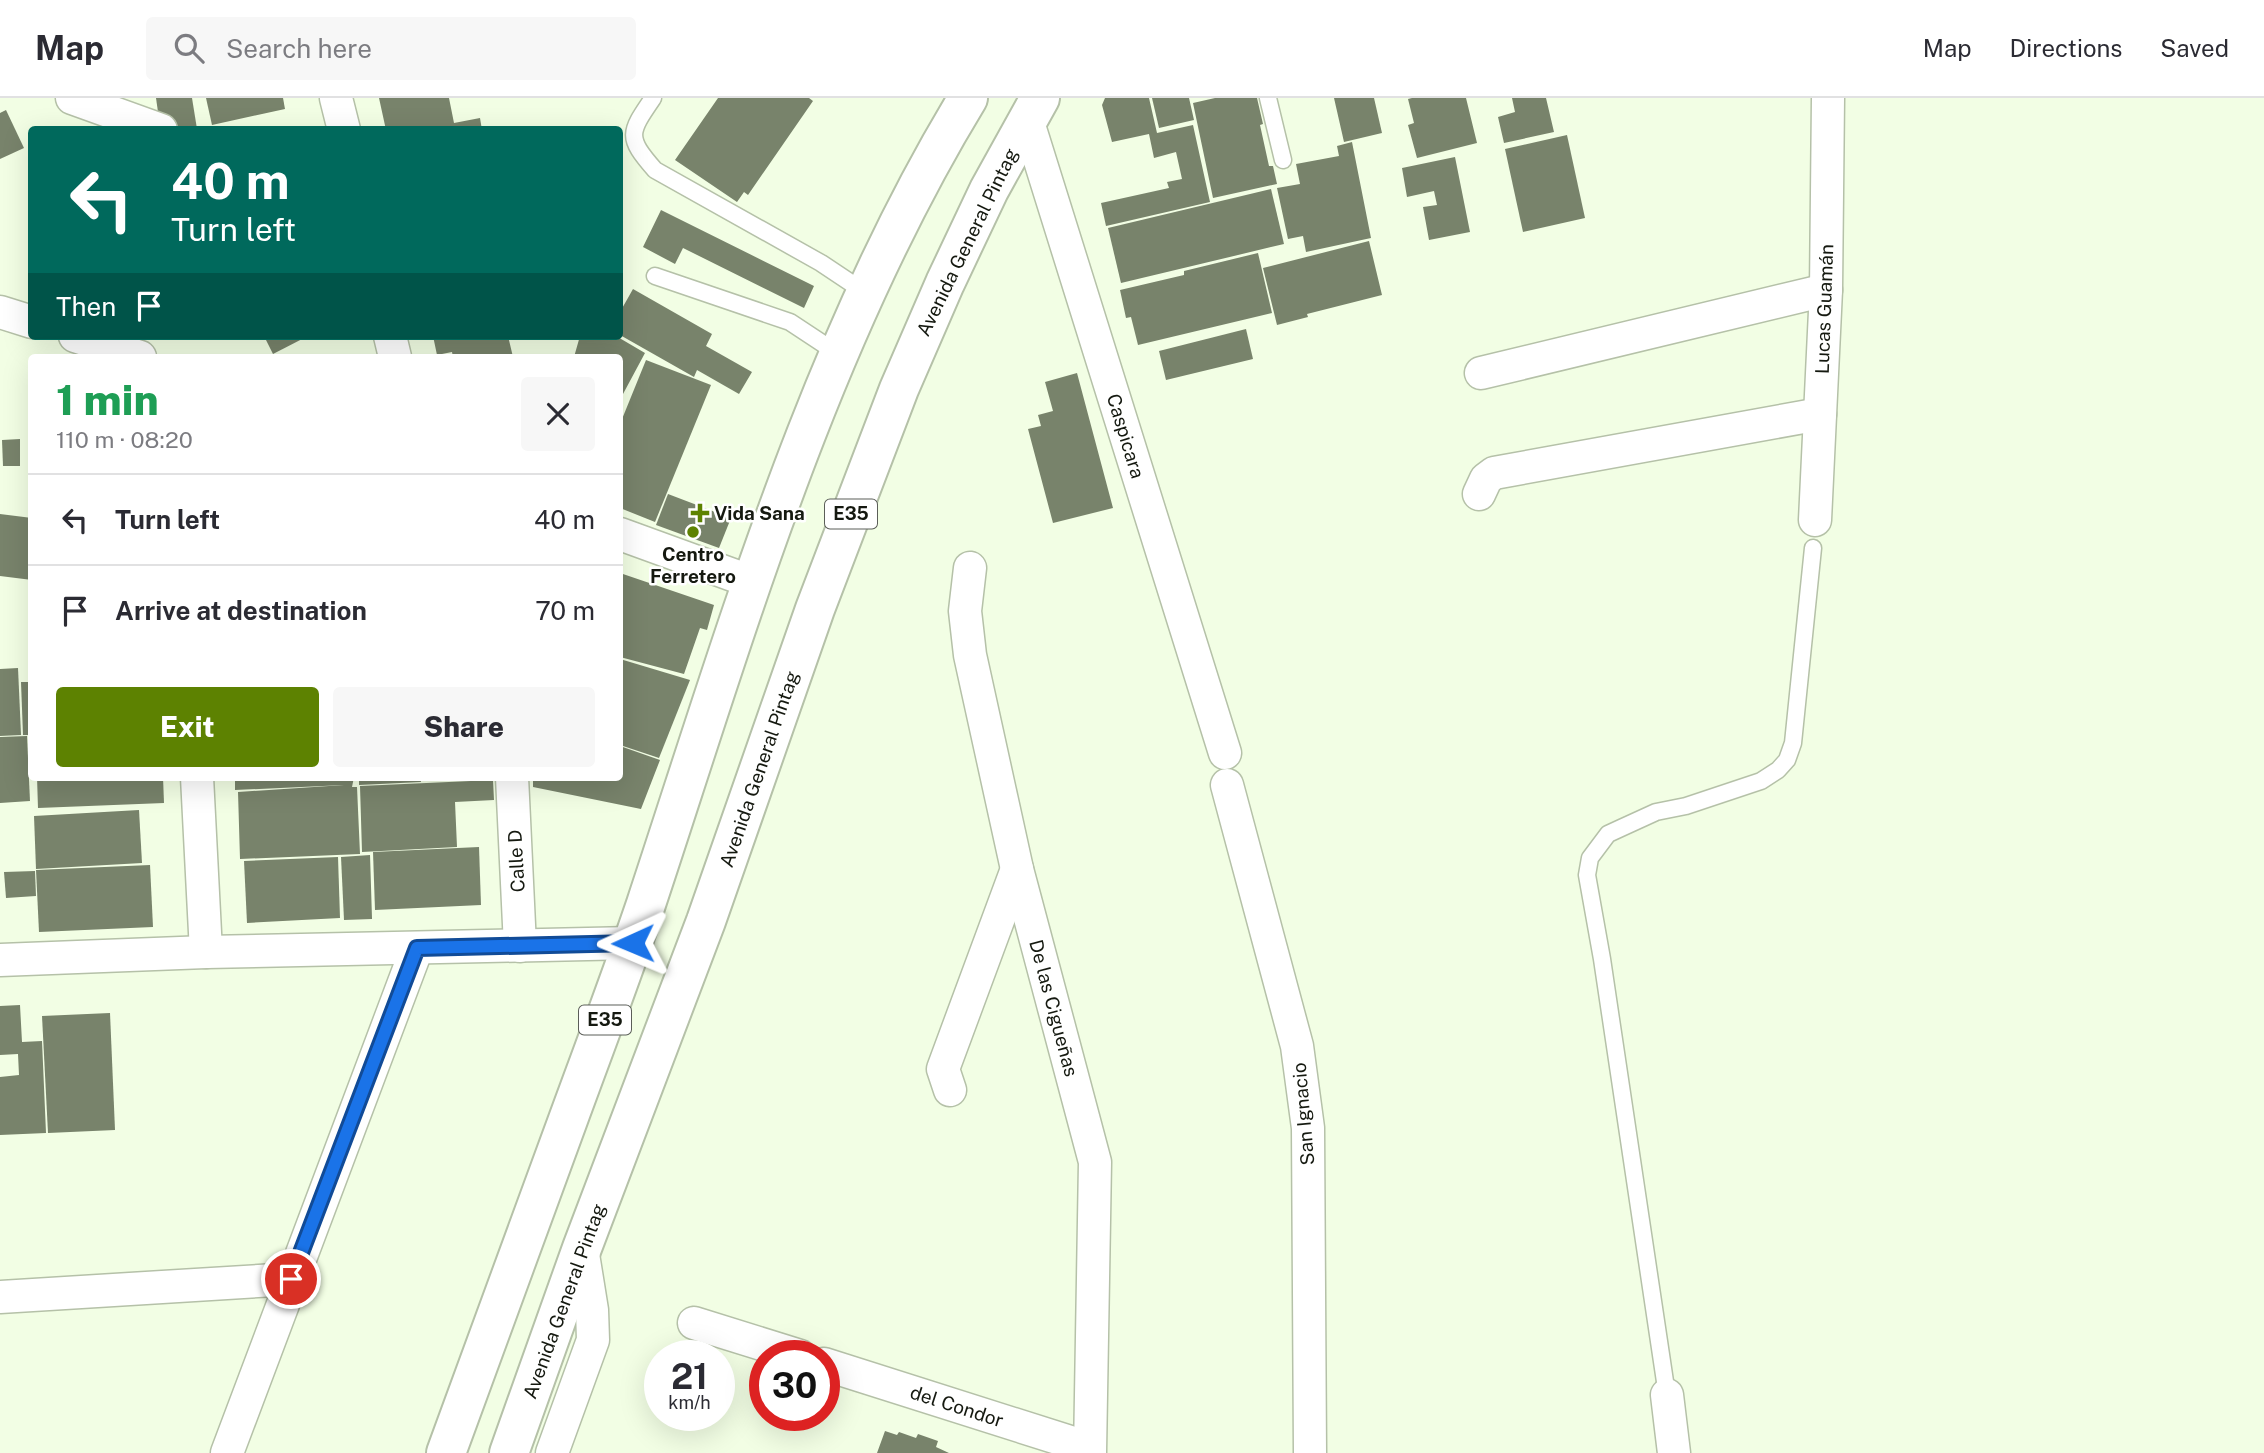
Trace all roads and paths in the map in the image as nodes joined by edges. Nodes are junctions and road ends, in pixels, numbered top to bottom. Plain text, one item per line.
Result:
1 (72, 98) edge
2 (336, 98) edge
3 (653, 98) edge
4 (968, 98) edge
5 (1268, 98) edge
6 (1828, 98) edge
7 (1034, 109) edge
8 (150, 126) edge
9 (343, 126) edge
10 (1283, 160) dead end
11 (655, 276) dead end
12 (1826, 290) junction
13 (866, 293) junction
14 (0, 312) edge
15 (28, 321) edge
16 (87, 340) edge
17 (131, 354) edge
18 (840, 355) junction
19 (1481, 373) dead end
20 (1819, 414) junction
21 (1479, 494) dead end
22 (1814, 534) joint
23 (623, 535) edge
24 (970, 568) dead end
25 (752, 582) junction
26 (1225, 753) dead end
27 (197, 781) edge
28 (512, 781) edge
29 (1227, 785) dead end
30 (1017, 869) junction
31 (633, 943) junction
32 (520, 946) junction
33 (417, 948) junction
34 (206, 952) junction
35 (0, 960) edge
36 (950, 1090) dead end
37 (582, 1248) junction
38 (291, 1279) junction
39 (0, 1297) edge
40 (694, 1323) dead end
41 (749, 1340) edge
42 (840, 1369) edge
43 (1667, 1395) joint
44 (1090, 1451) edge
45 (227, 1453) edge
46 (446, 1453) edge
47 (509, 1453) edge
48 (552, 1453) edge
49 (1310, 1453) edge
50 (1674, 1453) edge

1 - 8 street
2 - 9 street
3 - 13 lane
4 - 13 highway, E35
5 - 10 lane
6 - 12 street, Lucas Guamán
7 - 26 street, Caspicara
7 - 37 highway, Avenida General Pintag / E35
11 - 18 lane
12 - 19 street
12 - 20 street, Lucas Guamán
13 - 18 highway, E35
14 - 15 street
16 - 17 street
18 - 25 highway, E35
20 - 21 street
20 - 22 street, Lucas Guamán
22 - 43 lane
23 - 25 street
24 - 30 street, De las Cigueñas
25 - 31 highway, E35
27 - 34 street
28 - 32 street, Calle D
29 - 49 street, San Ignacio
30 - 36 street
30 - 44 street, De las Cigueñas
31 - 32 street
31 - 46 highway, E35
32 - 33 street
33 - 34 street
33 - 38 street
34 - 35 street
37 - 47 highway, Avenida General Pintag / E35
37 - 48 street
38 - 39 street
38 - 45 street
40 - 41 street
42 - 44 street, del Condor
43 - 50 street

